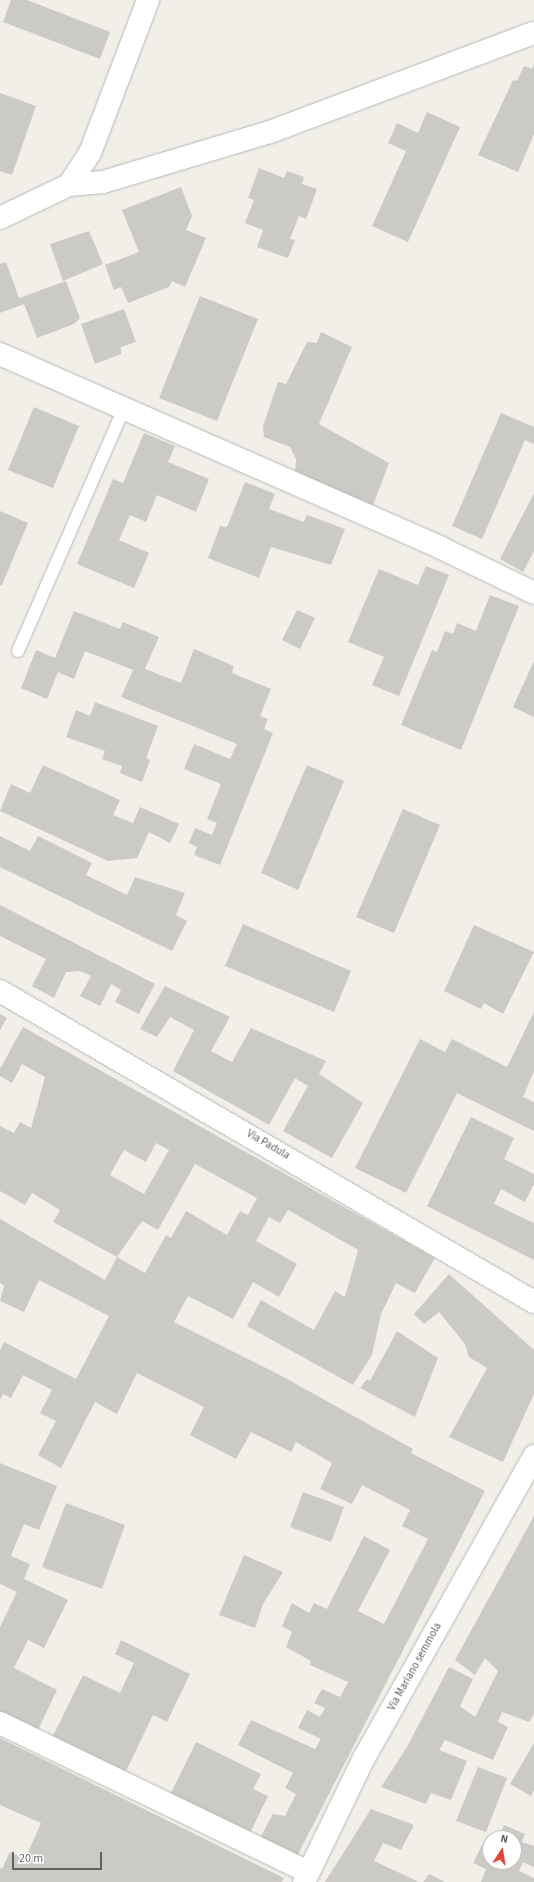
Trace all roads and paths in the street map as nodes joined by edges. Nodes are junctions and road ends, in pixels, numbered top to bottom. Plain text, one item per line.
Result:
1 (148, 0) edge
2 (534, 33) edge
3 (69, 185) junction
4 (0, 218) edge
5 (0, 354) edge
6 (124, 408) junction
7 (534, 593) edge
8 (18, 651) dead end
9 (0, 991) edge
10 (534, 1302) edge
11 (534, 1456) edge
12 (0, 1723) edge
13 (306, 1877) edge

1 - 3 street
2 - 3 street
3 - 4 street
5 - 6 street
6 - 7 street
6 - 8 lane
9 - 10 street, Via Padula
11 - 13 street, Via Mariano semmola
12 - 13 street

